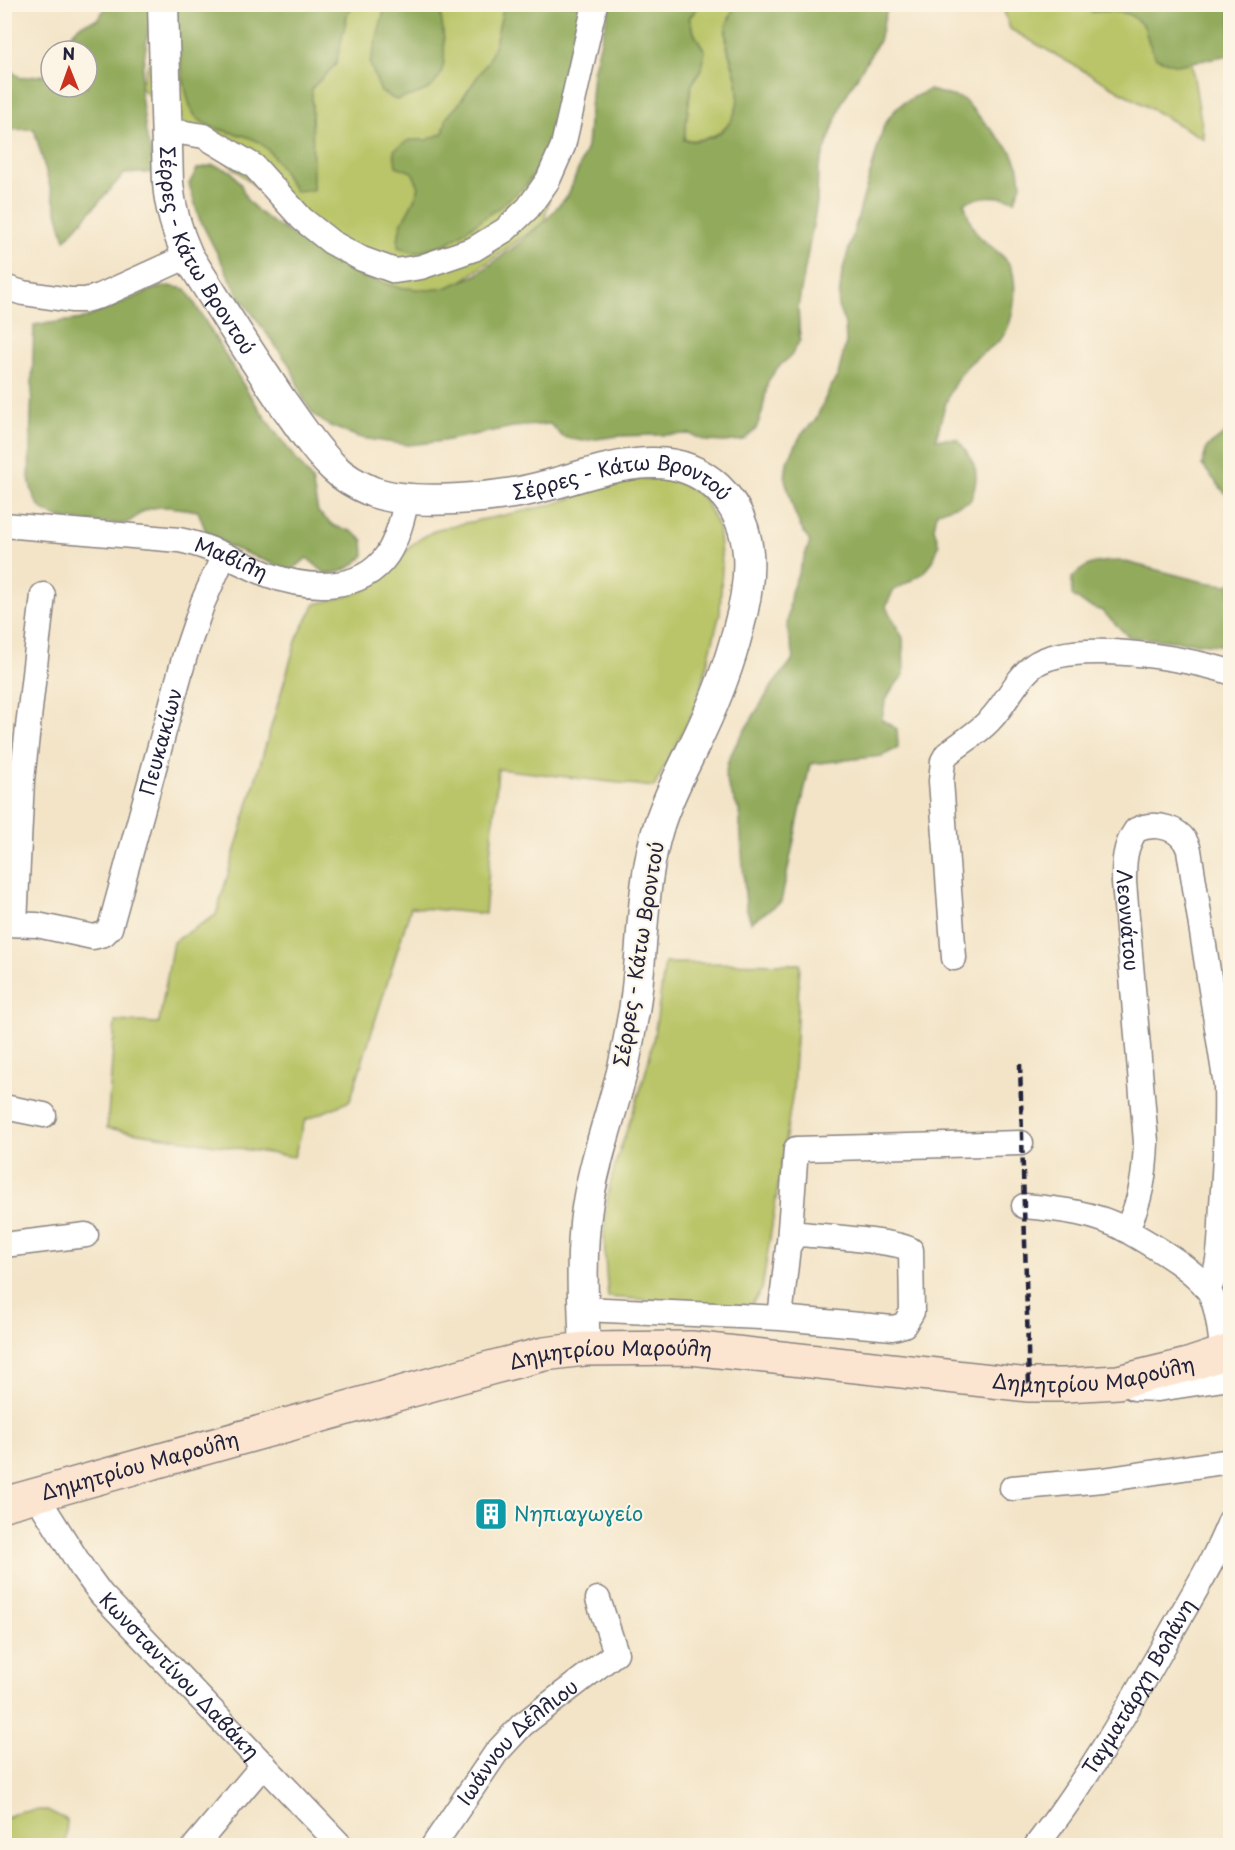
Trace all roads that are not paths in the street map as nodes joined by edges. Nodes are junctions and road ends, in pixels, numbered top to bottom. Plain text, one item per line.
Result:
1 (163, 4) edge
2 (595, 4) edge
3 (166, 130) junction
4 (188, 256) junction
5 (4, 287) edge
6 (407, 498) junction
7 (4, 525) edge
8 (224, 555) junction
9 (44, 595) dead end
10 (1230, 672) edge
11 (10, 923) edge
12 (954, 958) dead end
13 (4, 1107) edge
14 (44, 1115) dead end
15 (1021, 1143) dead end
16 (1024, 1206) dead end
17 (1126, 1230) junction
18 (86, 1235) dead end
19 (789, 1242) junction
20 (4, 1245) edge
21 (1208, 1290) junction
22 (583, 1309) junction
23 (780, 1318) junction
24 (585, 1349) junction
25 (1228, 1361) edge
26 (1230, 1461) edge
27 (1012, 1488) dead end
28 (36, 1495) junction
29 (4, 1503) edge
30 (1230, 1521) edge
31 (598, 1599) dead end
32 (264, 1764) junction
33 (1050, 1839) edge
34 (195, 1845) edge
35 (341, 1845) edge
36 (433, 1845) edge

1 - 3 street, Σέρρες - Κάτω Βροντού
2 - 3 street
3 - 4 street, Σέρρες - Κάτω Βροντού
4 - 5 street
4 - 6 street, Σέρρες - Κάτω Βροντού
6 - 8 street, Μαβίλη
6 - 22 street, Σέρρες - Κάτω Βροντού
7 - 8 street, Μαβίλη
8 - 11 street, Πευκακίων
9 - 11 street
10 - 12 street
13 - 14 street
15 - 19 street
16 - 17 street
17 - 21 street
17 - 21 street, Λεοννάτου
18 - 20 street
19 - 23 street
19 - 23 street
21 - 25 street
22 - 23 street
22 - 24 street, Σέρρες - Κάτω Βροντού
24 - 25 main road, Δημητρίου Μαρούλη
24 - 28 main road, Δημητρίου Μαρούλη
26 - 27 street
28 - 29 main road, Δημητρίου Μαρούλη
28 - 32 street, Κωνσταντίνου Δαβάκη
30 - 33 street, Ταγματάρχη Βολάνη
31 - 36 street, Ιωάννου Δέλλιου
32 - 34 street
32 - 35 street, Κωνσταντίνου Δαβάκη

